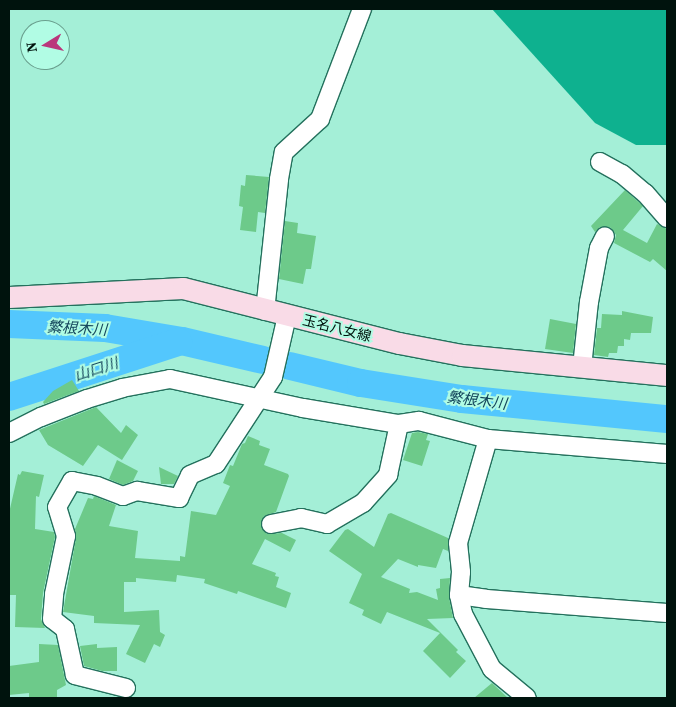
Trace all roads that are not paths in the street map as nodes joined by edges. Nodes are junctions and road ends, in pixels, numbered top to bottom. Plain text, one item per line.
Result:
1 (362, 9) edge
2 (600, 162) dead end
3 (667, 218) edge
4 (605, 236) dead end
5 (9, 297) edge
6 (266, 311) junction
7 (287, 316) junction
8 (582, 366) junction
9 (667, 375) edge
10 (260, 398) junction
11 (399, 424) junction
12 (9, 433) edge
13 (488, 439) junction
14 (667, 454) edge
15 (271, 524) dead end
16 (459, 595) junction
17 (667, 613) edge
18 (126, 688) dead end
19 (527, 698) edge

1 - 6 street
2 - 3 street
4 - 8 street
5 - 6 main road, 玉名八女線
6 - 7 main road, 玉名八女線
7 - 8 main road, 玉名八女線
7 - 10 street
8 - 9 main road, 玉名八女線
10 - 11 street
10 - 12 street
10 - 18 street
11 - 13 street
11 - 15 street
13 - 14 street
13 - 16 street
16 - 17 street
16 - 19 street

